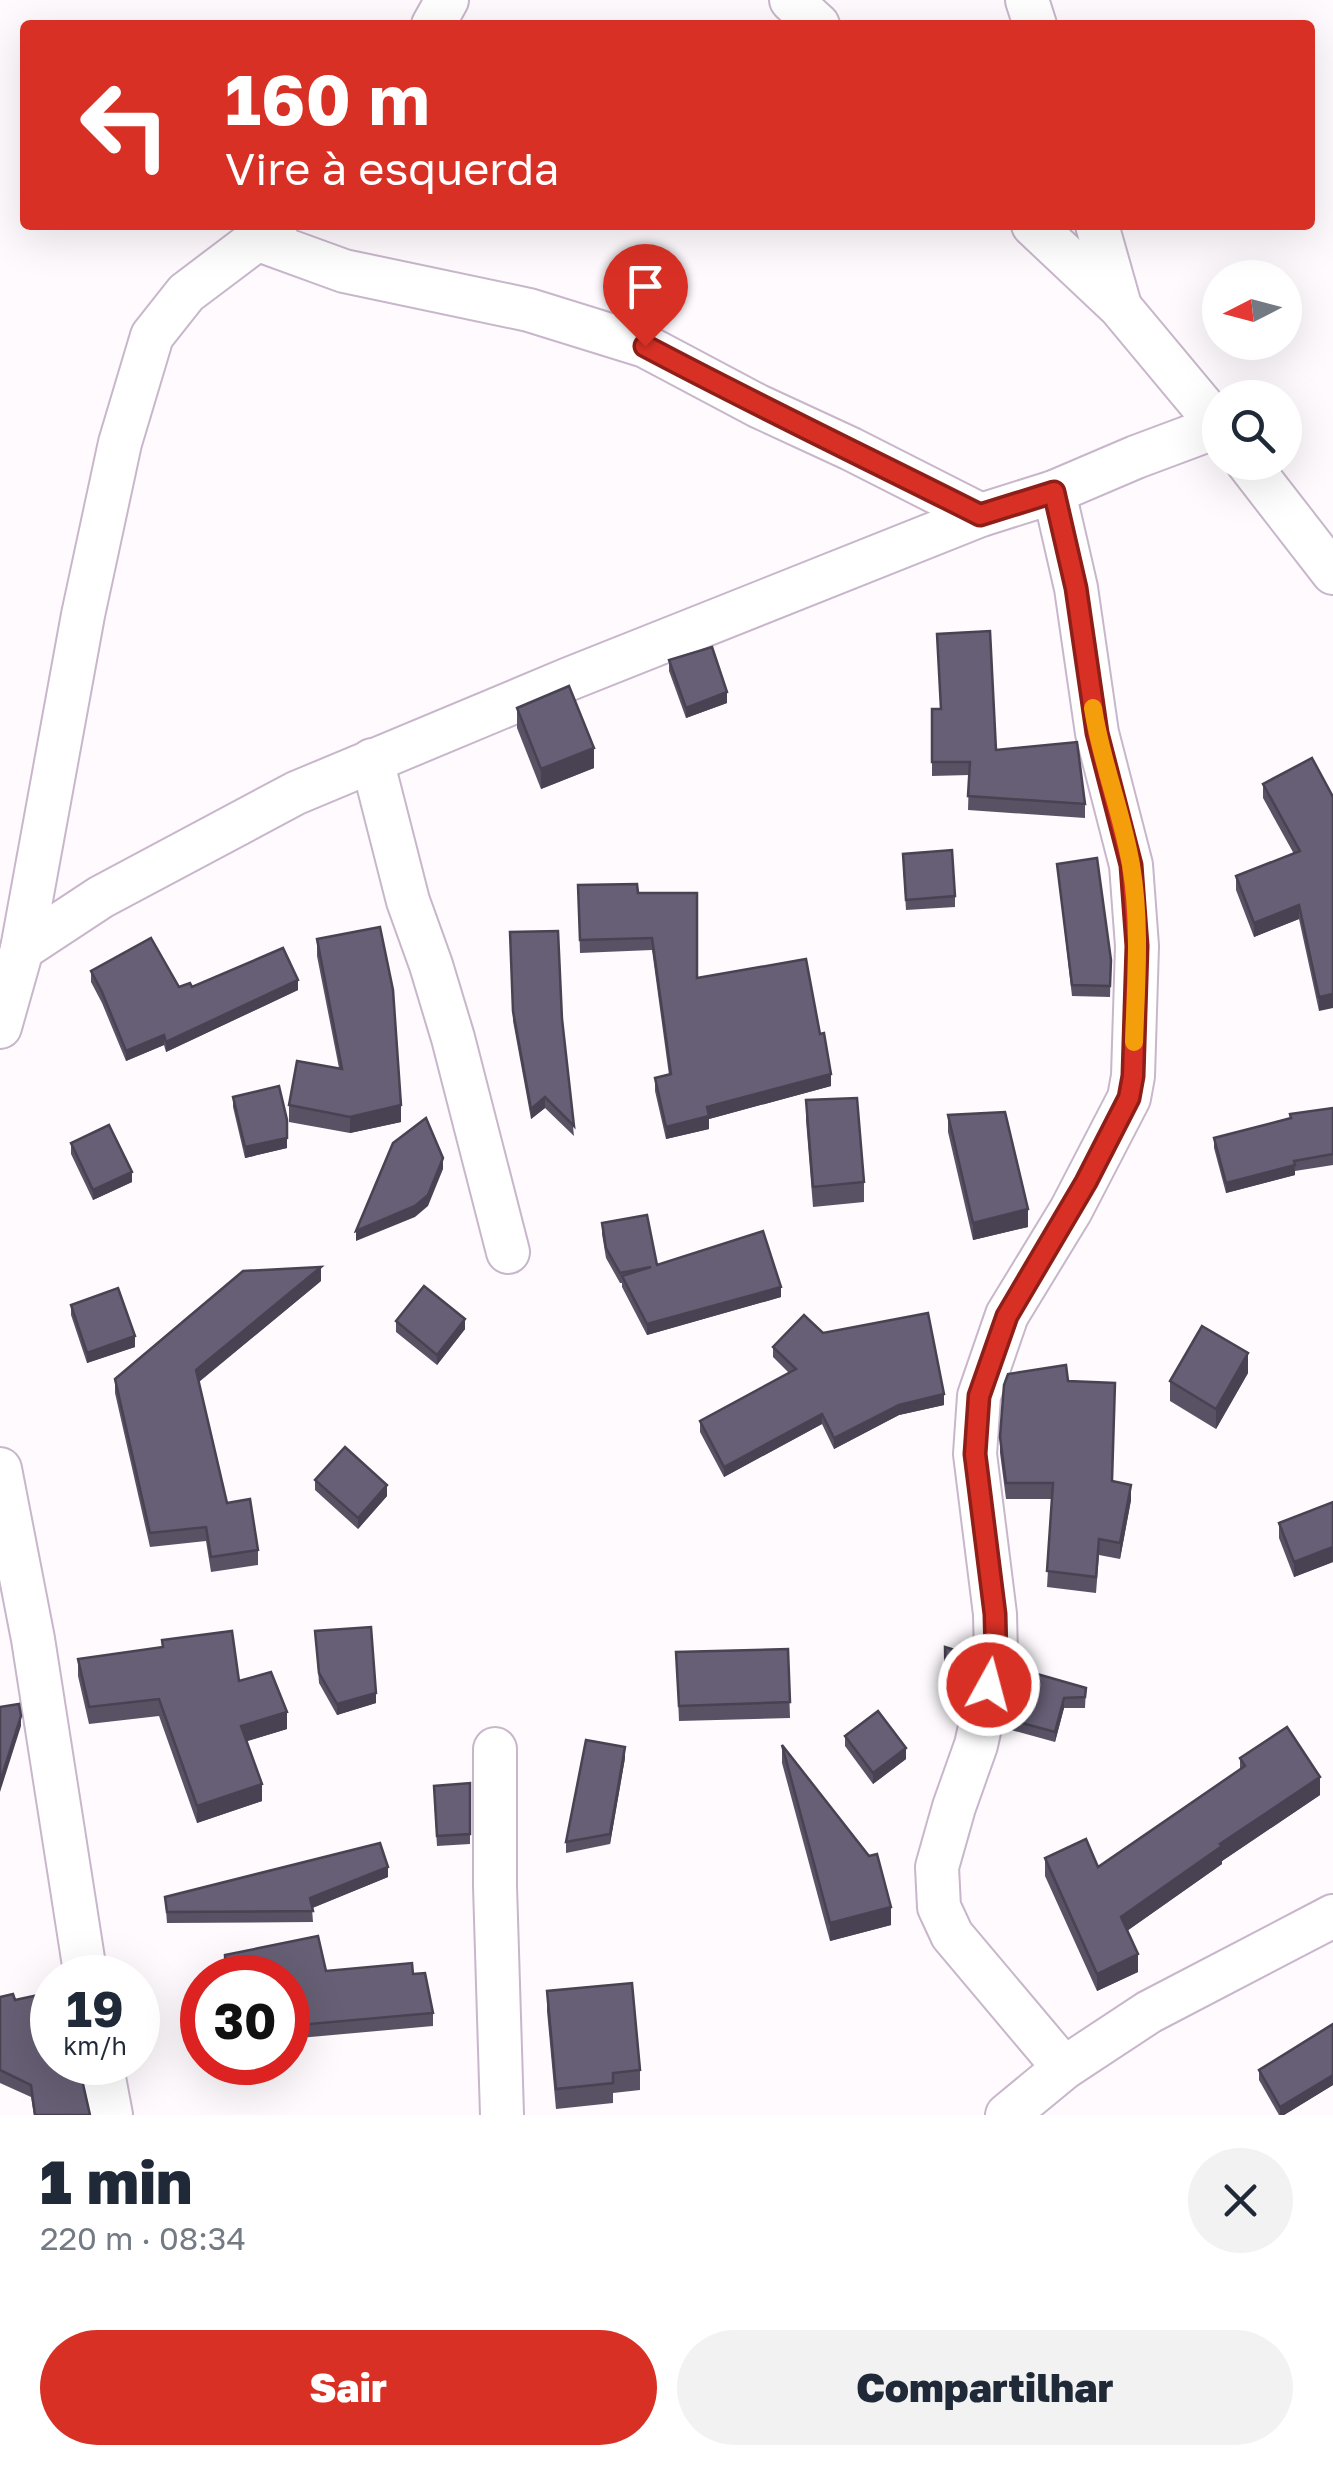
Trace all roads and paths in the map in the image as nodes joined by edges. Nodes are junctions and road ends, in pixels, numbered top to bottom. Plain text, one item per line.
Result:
1 (791, 0) edge
2 (813, 20) edge
3 (1038, 230) edge
4 (1098, 230) edge
5 (266, 232) edge
6 (1120, 307) junction
7 (1202, 405) edge
8 (1202, 433) edge
9 (1262, 480) edge
10 (1054, 492) junction
11 (980, 515) junction
12 (1333, 573) edge
13 (372, 760) junction
14 (22, 949) junction
15 (0, 1027) edge
16 (508, 1252) dead end
17 (0, 1469) edge
18 (495, 1749) dead end
19 (1333, 1916) edge
20 (82, 1955) edge
21 (1064, 2068) junction
22 (105, 2085) edge
23 (111, 2115) edge
24 (502, 2115) edge
25 (1008, 2115) edge

1 - 2 street
3 - 6 street
4 - 6 street
5 - 11 street
5 - 14 street
6 - 7 street
8 - 10 street
9 - 12 street
10 - 11 street
10 - 21 street
11 - 13 street
13 - 14 street
13 - 16 street
14 - 15 street
17 - 20 street
18 - 24 street
19 - 21 street
21 - 25 street
22 - 23 street

